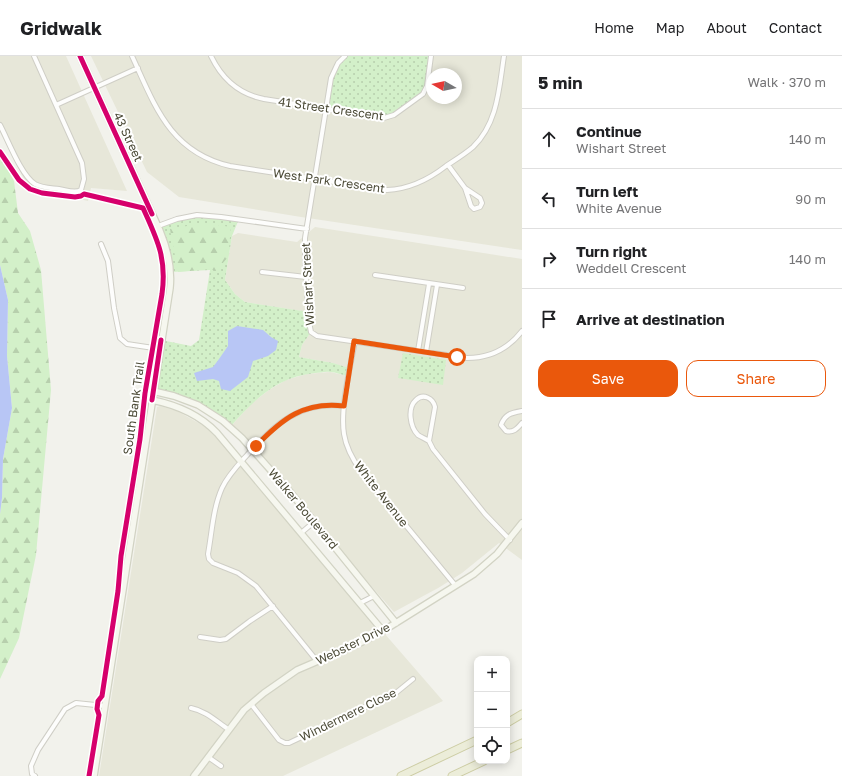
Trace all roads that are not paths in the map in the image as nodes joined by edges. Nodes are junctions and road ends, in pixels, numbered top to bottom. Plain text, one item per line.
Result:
1 (34, 56) edge
2 (80, 56) edge
3 (132, 56) edge
4 (211, 56) edge
5 (345, 56) edge
6 (430, 56) edge
7 (504, 56) edge
8 (138, 68) junction
9 (94, 88) junction
10 (56, 105) junction
11 (326, 109) junction
12 (0, 125) edge
13 (448, 165) junction
14 (315, 179) junction
15 (465, 188) junction
16 (158, 226) junction
17 (307, 229) junction
18 (101, 244) dead end
19 (262, 272) dead end
20 (375, 276) dead end
21 (306, 277) junction
22 (429, 284) junction
23 (437, 285) junction
24 (463, 288) dead end
25 (522, 331) edge
26 (354, 341) junction
27 (160, 349) junction
28 (418, 351) junction
29 (426, 352) junction
30 (153, 391) junction
31 (152, 400) junction
32 (344, 406) junction
33 (522, 411) edge
34 (522, 423) edge
35 (429, 441) junction
36 (253, 449) junction
37 (242, 461) junction
38 (314, 522) junction
39 (522, 523) edge
40 (301, 533) junction
41 (510, 540) junction
42 (455, 585) junction
43 (374, 596) junction
44 (360, 603) junction
45 (272, 606) junction
46 (396, 623) junction
47 (383, 631) junction
48 (200, 637) dead end
49 (318, 661) junction
50 (413, 679) dead end
51 (251, 704) junction
52 (105, 706) junction
53 (191, 708) dead end
54 (522, 714) edge
55 (522, 719) edge
56 (510, 723) edge
57 (510, 724) edge
58 (228, 729) junction
59 (474, 741) edge
60 (522, 743) edge
61 (510, 749) edge
62 (208, 757) junction
63 (478, 764) edge
64 (221, 766) dead end
65 (35, 776) edge
66 (94, 776) edge
67 (194, 776) edge
68 (401, 776) edge
69 (452, 776) edge

1 - 10 street
2 - 9 street, 43 Street
3 - 8 street, West Park Crescent
4 - 11 street, 41 Street Crescent
5 - 11 street, Wishart Street
6 - 11 street, 41 Street Crescent
7 - 13 street, West Park Crescent
8 - 9 street
8 - 14 street, West Park Crescent
9 - 10 street
9 - 16 street, 43 Street
10 - 12 street
11 - 14 street, Wishart Street
13 - 14 street, West Park Crescent
13 - 15 street
14 - 17 street, Wishart Street
15 - 15 street
16 - 17 street
16 - 27 street, 43 Street
17 - 21 street, Wishart Street
18 - 27 street
19 - 21 street
20 - 22 street
21 - 26 street, Wishart Street
22 - 23 street
22 - 28 street
23 - 24 street
23 - 29 street
25 - 29 street, Wishart Street
26 - 28 street, Wishart Street
26 - 32 street, White Avenue
27 - 30 street, 43 Street
28 - 29 street, Wishart Street
30 - 31 street, 43 Street
30 - 36 street, Walker Boulevard
31 - 37 street, Walker Boulevard
31 - 52 street, 43 Street
32 - 36 street
32 - 42 street, White Avenue
33 - 34 street
35 - 35 street
35 - 41 street
36 - 37 street
36 - 38 street, Walker Boulevard
37 - 40 street, Walker Boulevard
37 - 45 street
38 - 40 street
38 - 43 street, Walker Boulevard
39 - 41 street, Webster Drive
40 - 44 street, Walker Boulevard
41 - 42 street, Webster Drive
42 - 46 street, Webster Drive
43 - 44 street
43 - 46 street, Walker Boulevard
44 - 47 street, Walker Boulevard
45 - 48 street
45 - 49 street
46 - 47 street, Webster Drive
47 - 49 street, Webster Drive
49 - 51 street, Webster Drive
50 - 51 street, Windermere Close
51 - 58 street, Webster Drive
52 - 65 street
52 - 66 street, 43 Street
53 - 58 street
54 - 56 highway
55 - 57 highway
58 - 62 street, Webster Drive
59 - 68 highway
60 - 61 highway
62 - 64 street
62 - 67 street, Webster Drive
63 - 69 highway

